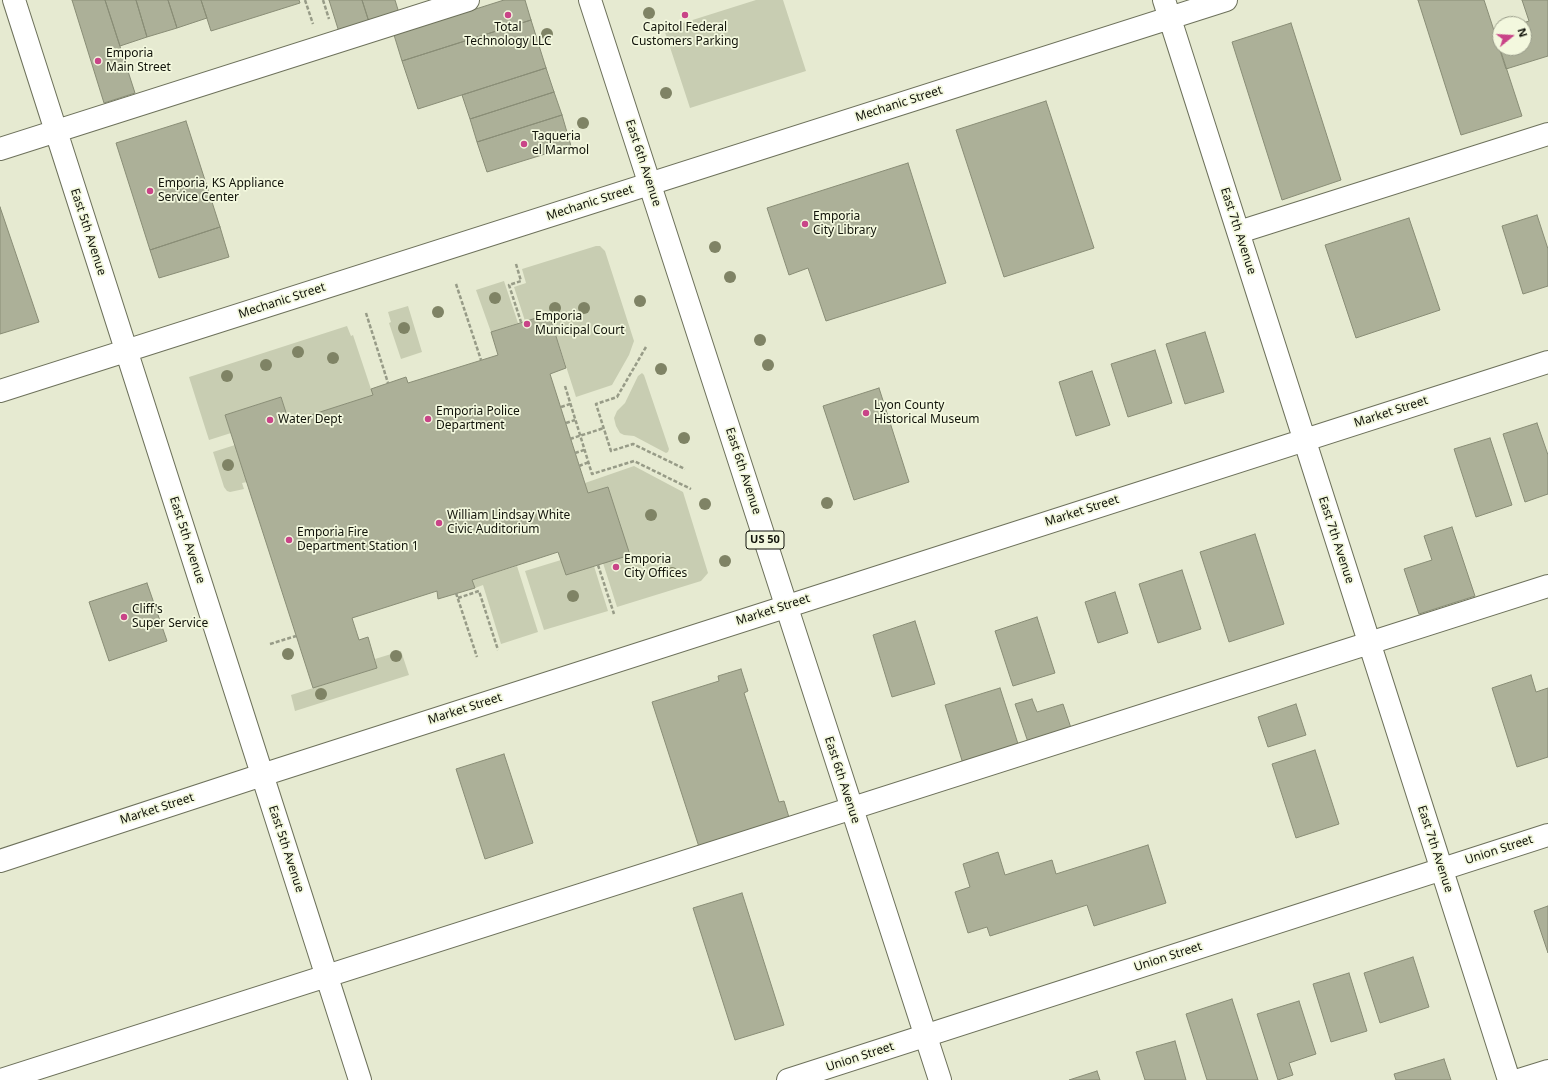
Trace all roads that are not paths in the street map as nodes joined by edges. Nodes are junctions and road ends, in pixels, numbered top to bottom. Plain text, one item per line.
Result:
1 (14, 0) edge
2 (468, 0) edge
3 (590, 0) edge
4 (1226, 0) edge
5 (1167, 9) edge
6 (56, 131) junction
7 (1548, 134) edge
8 (0, 149) edge
9 (650, 184) junction
10 (1239, 232) junction
11 (127, 351) junction
12 (1548, 362) edge
13 (0, 391) edge
14 (1304, 439) junction
15 (1548, 586) edge
16 (786, 606) junction
17 (1369, 644) junction
18 (262, 774) junction
19 (852, 808) junction
20 (1548, 835) edge
21 (0, 862) edge
22 (1442, 869) junction
23 (327, 976) junction
24 (926, 1036) junction
25 (1548, 1071) edge
26 (1, 1080) edge
27 (360, 1080) edge
28 (788, 1080) edge
29 (940, 1080) edge
30 (1509, 1080) edge
31 (1519, 1080) edge

1 - 6 street, East 5th Avenue
2 - 6 street
3 - 9 street, East 6th Avenue / US 50
4 - 5 street, Mechanic Street
5 - 9 street, Mechanic Street
5 - 10 street, East 7th Avenue
6 - 8 street
6 - 11 street, East 5th Avenue
7 - 10 street
9 - 11 street, Mechanic Street
9 - 16 street, East 6th Avenue / US 50
10 - 14 street, East 7th Avenue
11 - 13 street, Mechanic Street
11 - 18 street, East 5th Avenue
12 - 14 street, Market Street
14 - 16 street, Market Street
14 - 17 street, East 7th Avenue
15 - 17 street
16 - 18 street, Market Street
16 - 19 street, East 6th Avenue / US 50
17 - 19 street
17 - 22 street, East 7th Avenue
18 - 21 street, Market Street
18 - 23 street, East 5th Avenue
19 - 23 street
19 - 24 street, East 6th Avenue / US 50
20 - 22 street, Union Street
22 - 24 street, Union Street
22 - 30 street, East 7th Avenue
23 - 26 street
23 - 27 street, East 5th Avenue
24 - 28 street, Union Street
24 - 29 street, East 6th Avenue / US 50
25 - 31 street

